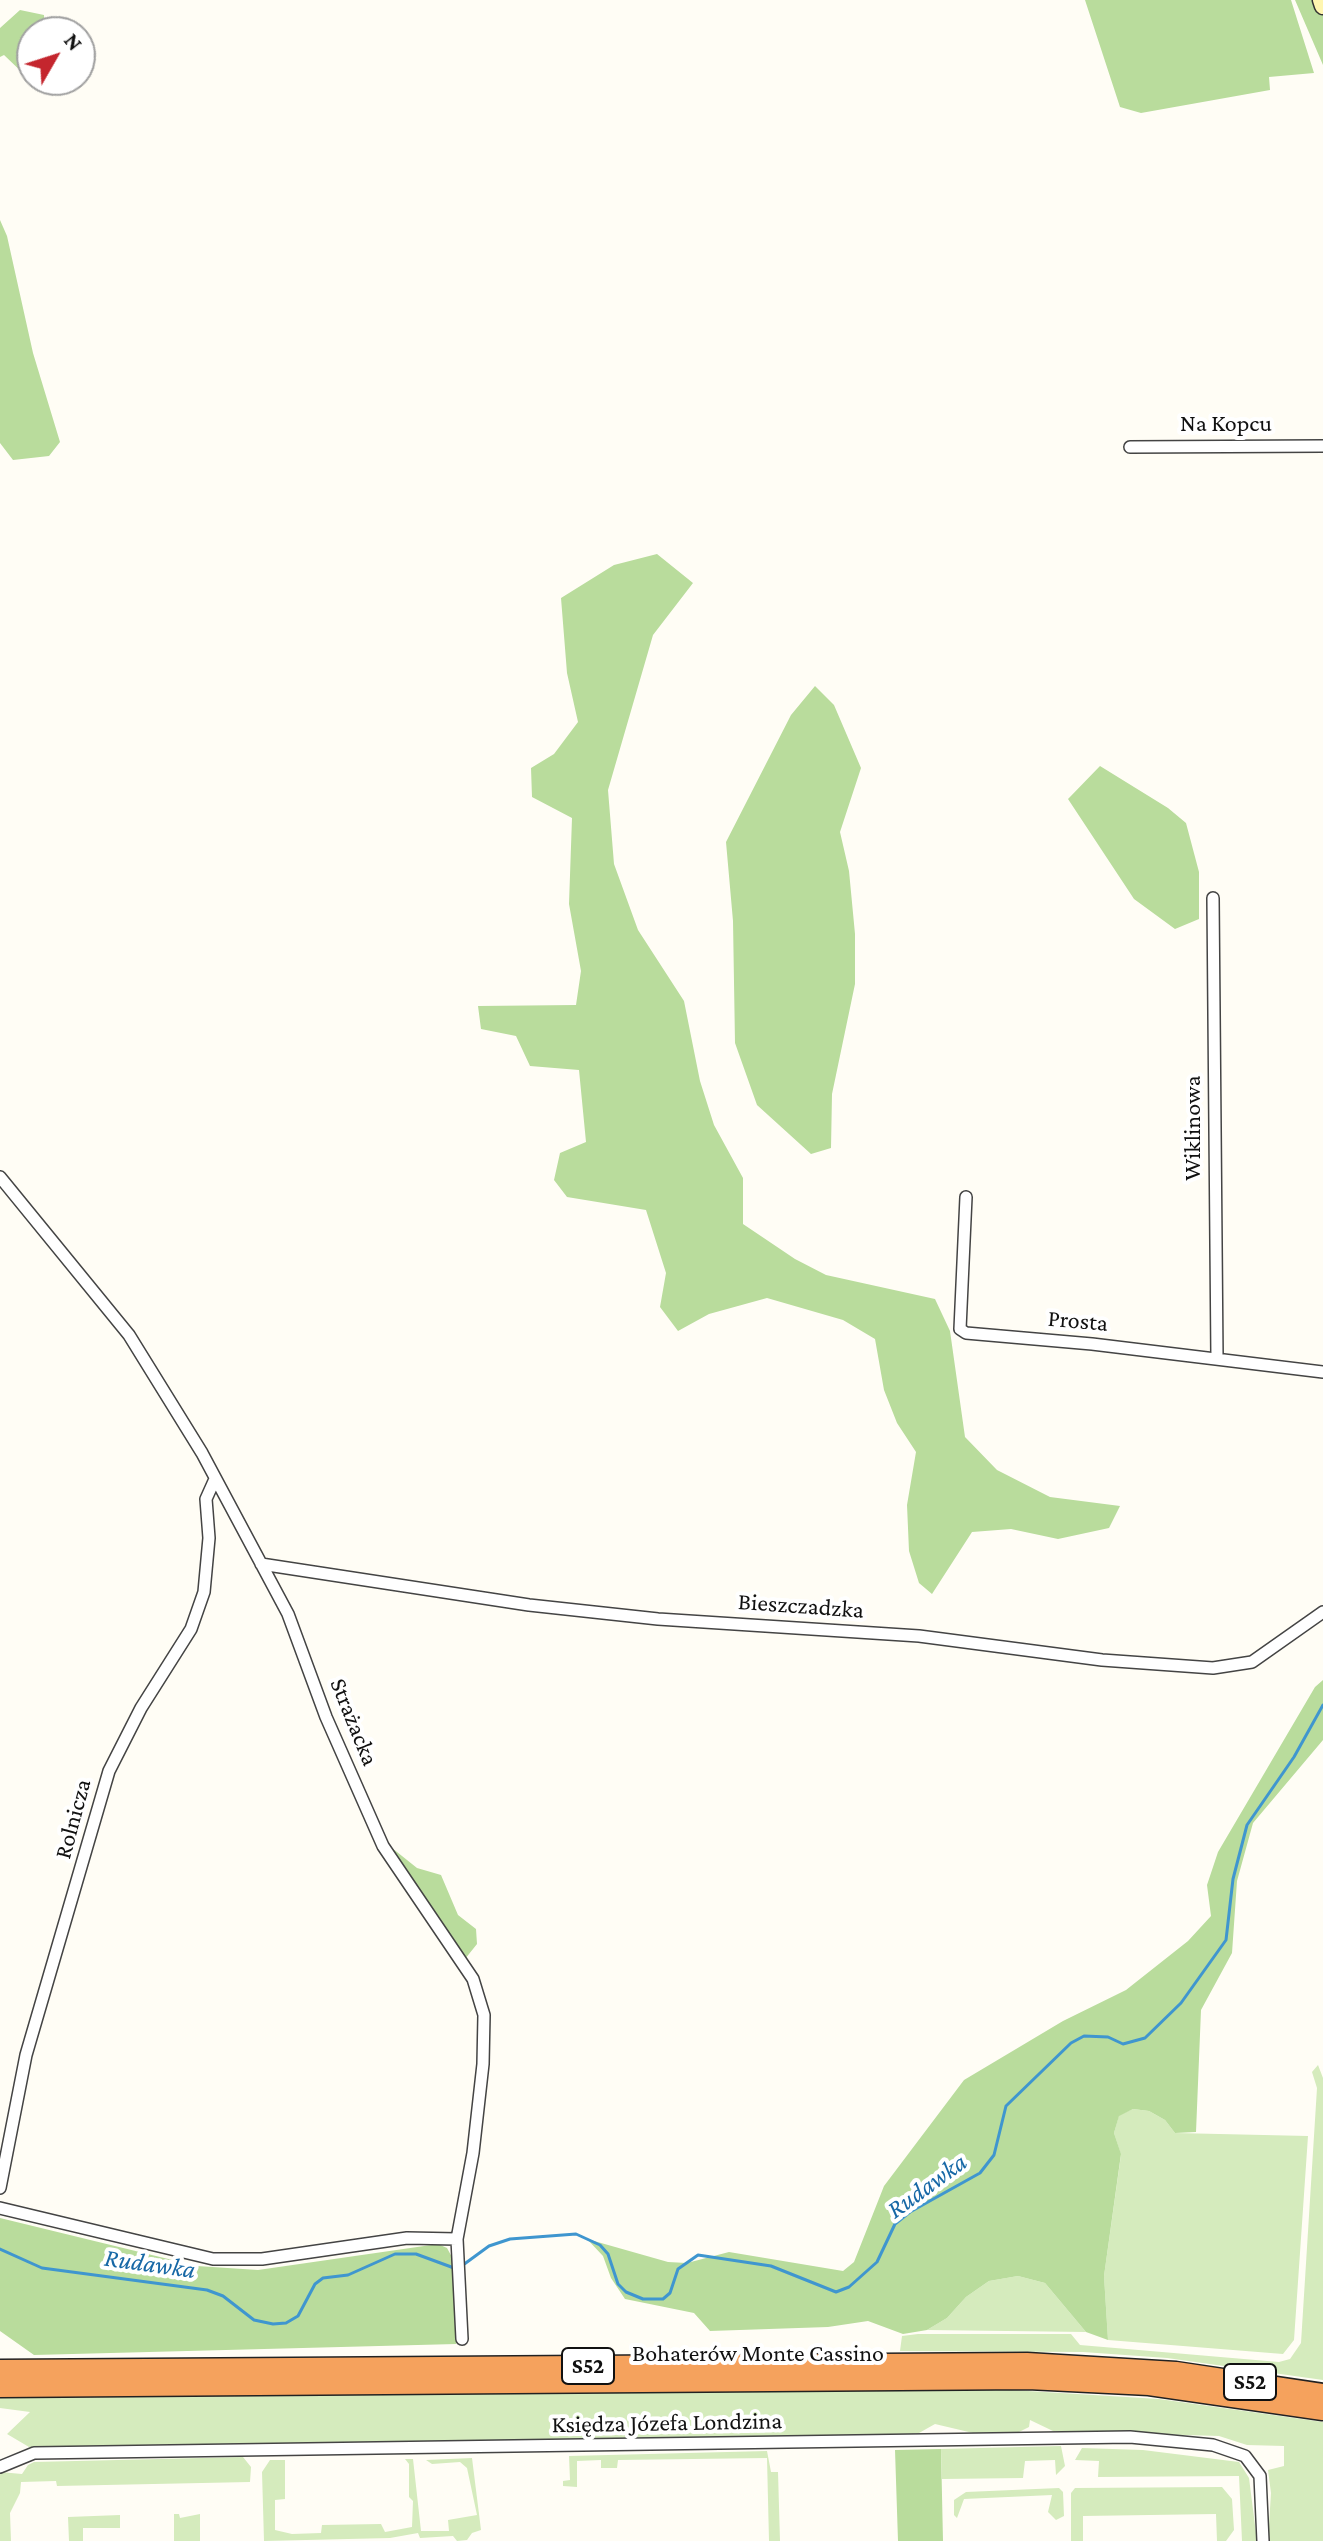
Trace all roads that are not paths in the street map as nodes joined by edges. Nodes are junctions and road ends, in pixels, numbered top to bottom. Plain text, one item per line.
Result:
1 (1321, 0) edge
2 (1323, 6) edge
3 (1323, 446) edge
4 (1130, 447) dead end
5 (1213, 898) dead end
6 (0, 1177) edge
7 (966, 1197) dead end
8 (1217, 1358) junction
9 (1323, 1372) edge
10 (215, 1479) junction
11 (261, 1564) junction
12 (1323, 1612) edge
13 (0, 2188) edge
14 (0, 2208) edge
15 (457, 2239) junction
16 (462, 2339) dead end
17 (0, 2370) edge
18 (0, 2387) edge
19 (1323, 2394) edge
20 (1323, 2410) edge
21 (0, 2467) edge
22 (1263, 2541) edge

1 - 2 street
3 - 4 street, Na Kopcu
5 - 8 street, Wiklinowa
6 - 10 street, Strażacka
7 - 8 street, Prosta
8 - 9 street, Prosta
10 - 11 street, Strażacka
10 - 13 street, Rolnicza
11 - 12 street, Bieszczadzka
11 - 15 street, Strażacka
14 - 15 street
15 - 16 street, Strażacka
17 - 19 highway, Bohaterów Monte Cassino / S52
18 - 20 highway, Bohaterów Monte Cassino / S52
21 - 22 street, Księdza Józefa Londzina

